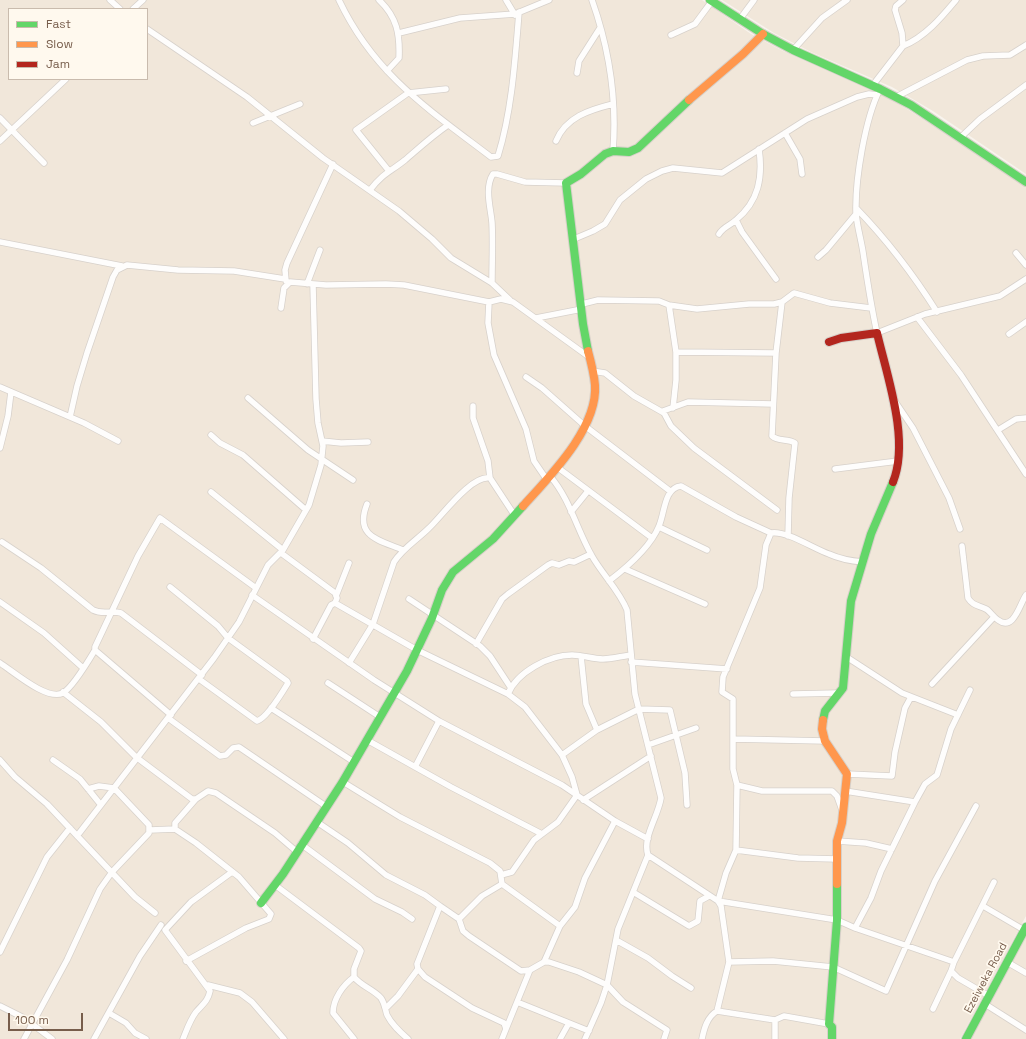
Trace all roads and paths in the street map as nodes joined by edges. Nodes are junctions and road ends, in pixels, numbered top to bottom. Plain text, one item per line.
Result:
1 (110, 0) edge
2 (143, 0) edge
3 (339, 0) edge
4 (379, 0) edge
5 (506, 0) edge
6 (549, 0) edge
7 (592, 0) edge
8 (754, 0) edge
9 (847, 0) edge
10 (903, 0) edge
11 (956, 0) edge
12 (711, 1) edge
13 (119, 8) edge
14 (134, 8) edge
15 (517, 13) junction
16 (740, 19) junction
17 (600, 28) junction
18 (148, 30) edge
19 (399, 33) junction
20 (763, 34) junction
21 (671, 35) dead end
22 (1026, 45) edge
23 (903, 46) junction
24 (793, 50) junction
25 (387, 71) junction
26 (577, 73) dead end
27 (65, 80) edge
28 (1026, 85) edge
29 (446, 89) dead end
30 (877, 89) junction
31 (408, 93) junction
32 (896, 97) junction
33 (300, 104) dead end
34 (613, 104) junction
35 (270, 116) junction
36 (0, 118) edge
37 (253, 123) dead end
38 (448, 125) junction
39 (12, 130) junction
40 (785, 132) junction
41 (961, 137) junction
42 (0, 141) edge
43 (556, 141) dead end
44 (759, 150) junction
45 (613, 151) junction
46 (44, 163) dead end
47 (332, 164) junction
48 (390, 171) junction
49 (802, 174) dead end
50 (1026, 182) edge
51 (566, 183) junction
52 (370, 190) junction
53 (856, 208) junction
54 (856, 214) junction
55 (736, 220) junction
56 (720, 234) dead end
57 (574, 239) junction
58 (0, 242) edge
59 (320, 250) dead end
60 (1016, 252) dead end
61 (818, 257) dead end
62 (1026, 265) edge
63 (122, 266) junction
64 (776, 279) dead end
65 (1026, 279) edge
66 (286, 281) junction
67 (492, 283) junction
68 (310, 284) junction
69 (510, 300) junction
70 (489, 302) junction
71 (782, 302) junction
72 (668, 305) junction
73 (582, 306) junction
74 (281, 308) dead end
75 (871, 308) junction
76 (936, 312) junction
77 (917, 317) junction
78 (536, 318) junction
79 (1026, 322) edge
80 (877, 333) junction
81 (1009, 334) dead end
82 (828, 342) dead end
83 (676, 352) junction
84 (776, 354) junction
85 (589, 357) junction
86 (592, 371) junction
87 (526, 377) dead end
88 (0, 387) edge
89 (11, 392) junction
90 (248, 398) dead end
91 (892, 398) junction
92 (773, 404) junction
93 (473, 406) dead end
94 (673, 408) junction
95 (663, 412) junction
96 (70, 417) junction
97 (1026, 418) edge
98 (585, 426) junction
99 (998, 430) junction
100 (211, 435) dead end
101 (118, 440) dead end
102 (322, 441) junction
103 (368, 442) dead end
104 (0, 448) edge
105 (322, 458) junction
106 (898, 461) junction
107 (557, 466) junction
108 (835, 469) dead end
109 (1026, 474) edge
110 (490, 478) junction
111 (549, 478) junction
112 (353, 480) dead end
113 (588, 490) junction
114 (670, 491) junction
115 (211, 492) dead end
116 (367, 504) dead end
117 (306, 510) junction
118 (777, 510) dead end
119 (571, 512) junction
120 (515, 516) junction
121 (659, 527) junction
122 (960, 529) dead end
123 (771, 533) junction
124 (788, 536) junction
125 (652, 538) junction
126 (2, 542) dead end
127 (962, 546) dead end
128 (403, 550) junction
129 (706, 550) dead end
130 (282, 552) junction
131 (591, 554) junction
132 (863, 562) junction
133 (349, 563) dead end
134 (625, 570) junction
135 (609, 581) junction
136 (170, 587) dead end
137 (256, 588) junction
138 (252, 595) junction
139 (1026, 595) edge
140 (336, 596) junction
141 (409, 599) dead end
142 (0, 602) edge
143 (336, 603) junction
144 (705, 604) dead end
145 (112, 612) junction
146 (433, 616) junction
147 (994, 617) junction
148 (373, 624) junction
149 (228, 638) junction
150 (313, 639) junction
151 (476, 644) junction
152 (95, 650) junction
153 (417, 650) junction
154 (631, 655) junction
155 (580, 656) junction
156 (845, 656) junction
157 (631, 662) junction
158 (0, 663) edge
159 (349, 663) junction
160 (83, 668) junction
161 (727, 669) junction
162 (200, 677) junction
163 (328, 683) dead end
164 (932, 684) dead end
165 (511, 688) junction
166 (970, 690) dead end
167 (63, 692) junction
168 (394, 693) junction
169 (838, 693) junction
170 (508, 694) junction
171 (794, 694) dead end
172 (911, 697) junction
173 (271, 708) junction
174 (638, 709) junction
175 (958, 715) junction
176 (169, 717) junction
177 (380, 717) junction
178 (440, 721) junction
179 (696, 728) dead end
180 (597, 730) junction
181 (675, 735) junction
182 (367, 740) junction
183 (733, 740) junction
184 (825, 741) junction
185 (648, 745) junction
186 (562, 755) junction
187 (651, 756) junction
188 (136, 757) junction
189 (0, 760) edge
190 (53, 760) dead end
191 (354, 762) junction
192 (414, 767) junction
193 (847, 774) junction
194 (343, 782) junction
195 (737, 785) junction
196 (114, 788) junction
197 (88, 789) junction
198 (845, 791) junction
199 (577, 795) junction
200 (196, 800) junction
201 (583, 800) junction
202 (915, 802) junction
203 (101, 805) junction
204 (687, 805) dead end
205 (327, 806) junction
206 (976, 806) dead end
207 (844, 814) junction
208 (615, 821) junction
209 (317, 822) junction
210 (70, 828) junction
211 (175, 828) junction
212 (150, 830) junction
213 (542, 834) junction
214 (77, 836) junction
215 (648, 839) junction
216 (837, 841) junction
217 (301, 844) junction
218 (892, 849) junction
219 (736, 850) junction
220 (296, 851) junction
221 (648, 855) junction
222 (837, 859) junction
223 (112, 872) junction
224 (232, 872) junction
225 (501, 876) junction
226 (994, 882) dead end
227 (502, 884) junction
228 (275, 885) junction
229 (633, 892) junction
230 (709, 896) junction
231 (718, 901) junction
232 (261, 903) junction
233 (440, 906) junction
234 (983, 906) junction
235 (155, 913) dead end
236 (412, 919) dead end
237 (458, 919) junction
238 (837, 920) junction
239 (161, 925) dead end
240 (560, 926) junction
241 (855, 928) junction
242 (1025, 928) edge
243 (616, 940) junction
244 (907, 947) junction
245 (0, 952) edge
246 (186, 961) junction
247 (544, 962) junction
248 (730, 962) junction
249 (954, 962) junction
250 (1007, 962) junction
251 (833, 967) junction
252 (418, 970) junction
253 (530, 970) junction
254 (952, 971) junction
255 (1026, 973) edge
256 (354, 977) junction
257 (607, 985) junction
258 (208, 986) junction
259 (691, 988) dead end
260 (989, 996) junction
261 (517, 1002) junction
262 (985, 1004) junction
263 (0, 1006) edge
264 (386, 1008) junction
265 (933, 1009) dead end
266 (717, 1011) junction
267 (109, 1013) junction
268 (775, 1020) junction
269 (32, 1023) junction
270 (569, 1023) junction
271 (829, 1024) junction
272 (506, 1028) junction
273 (1026, 1030) edge
274 (589, 1031) junction
275 (24, 1039) edge
276 (52, 1039) edge
277 (94, 1039) edge
278 (146, 1039) edge
279 (183, 1039) edge
280 (284, 1039) edge
281 (354, 1039) edge
282 (408, 1039) edge
283 (502, 1039) edge
284 (560, 1039) edge
285 (585, 1039) edge
286 (664, 1039) edge
287 (702, 1039) edge
288 (775, 1039) edge
289 (832, 1039) edge
290 (966, 1039) edge

1 - 13 street
2 - 14 street
3 - 25 street
4 - 19 street
5 - 15 street
6 - 15 street
7 - 17 street
8 - 16 street
9 - 24 street
10 - 23 street
11 - 23 street
12 - 16 street
12 - 21 street
15 - 19 street
15 - 38 street
16 - 20 street
17 - 26 street
17 - 34 street
18 - 35 street
19 - 25 street
20 - 24 street
20 - 45 street
22 - 32 street
23 - 30 street
24 - 30 street
25 - 31 street
27 - 39 street
28 - 41 street
29 - 31 street
30 - 32 street
30 - 40 street
30 - 53 street
31 - 38 street
31 - 48 street
32 - 41 street
33 - 35 street
34 - 43 street
34 - 45 street
35 - 37 street
35 - 47 street
36 - 39 street
38 - 48 street
39 - 42 street
39 - 46 street
40 - 44 street
40 - 49 street
41 - 50 street
44 - 55 street
44 - 57 street
45 - 51 street
47 - 52 street
47 - 66 street
48 - 52 street
51 - 57 street
51 - 67 street
52 - 67 street
53 - 54 street
53 - 76 street
54 - 61 street
54 - 75 street
55 - 56 street
55 - 64 street
57 - 73 street
58 - 63 street
59 - 68 street
60 - 62 street
63 - 66 street
63 - 96 street
65 - 76 street
66 - 68 street
66 - 74 street
67 - 69 street
68 - 70 street
68 - 102 street
69 - 70 street
69 - 78 street
70 - 111 street
71 - 72 street
71 - 75 street
71 - 84 street
72 - 73 street
72 - 83 street
73 - 78 street
73 - 85 street
75 - 80 street
76 - 77 street
77 - 80 street
77 - 99 street
78 - 85 street
79 - 81 street
80 - 82 street
80 - 91 street
83 - 84 street
83 - 94 street
84 - 92 street
85 - 86 street
86 - 95 street
86 - 98 street
87 - 98 street
88 - 89 street
89 - 96 street
89 - 104 street
90 - 105 street
91 - 106 street
91 - 122 street
92 - 94 street
92 - 124 street
93 - 110 street
94 - 95 street
95 - 118 street
96 - 101 street
97 - 99 street
98 - 107 street
98 - 114 street
99 - 109 street
100 - 117 street
102 - 103 street
102 - 105 street
105 - 112 street
105 - 117 street
106 - 108 street
106 - 132 street
107 - 111 street
107 - 113 street
110 - 120 street
110 - 128 street
111 - 119 street
111 - 120 street
113 - 119 street
113 - 125 street
114 - 121 street
114 - 123 street
115 - 130 street
116 - 128 street
117 - 130 street
119 - 131 street
120 - 146 street
121 - 125 street
121 - 129 street
123 - 124 street
123 - 161 street
124 - 132 street
125 - 134 street
126 - 145 street
127 - 147 street
128 - 148 street
130 - 137 street
130 - 140 street
131 - 135 street
131 - 151 street
132 - 156 street
133 - 140 street
134 - 135 street
134 - 144 street
135 - 154 street
136 - 149 street
137 - 138 street
137 - 145 street
138 - 149 street
138 - 150 street
139 - 147 street
140 - 143 street
141 - 146 street
142 - 160 street
143 - 148 street
143 - 150 street
145 - 152 street
145 - 162 street
146 - 151 street
146 - 153 street
147 - 164 street
148 - 153 street
148 - 159 street
149 - 162 street
149 - 173 street
150 - 159 street
151 - 165 street
152 - 160 street
152 - 176 street
153 - 168 street
153 - 170 street
154 - 155 street
154 - 157 street
155 - 165 street
155 - 180 street
156 - 169 street
156 - 172 street
157 - 161 street
157 - 174 street
158 - 167 street
159 - 168 street
160 - 167 street
161 - 183 street
162 - 173 street
162 - 176 street
163 - 177 street
165 - 170 street
166 - 175 street
167 - 188 street
168 - 177 street
168 - 178 street
169 - 171 street
169 - 184 street
170 - 186 street
172 - 175 street
172 - 193 street
173 - 191 street
174 - 180 street
174 - 181 street
174 - 185 street
175 - 202 street
176 - 188 street
176 - 205 street
177 - 182 street
178 - 192 street
178 - 199 street
179 - 181 street
180 - 186 street
181 - 185 street
181 - 204 street
182 - 191 street
182 - 192 street
183 - 184 street
183 - 195 street
184 - 193 street
185 - 187 street
186 - 199 street
187 - 201 street
187 - 215 street
188 - 196 street
188 - 200 street
189 - 210 street
190 - 197 street
191 - 194 street
192 - 213 street
193 - 198 street
194 - 205 street
194 - 225 street
195 - 207 street
195 - 219 street
196 - 197 street
196 - 203 street
196 - 212 street
197 - 203 street
198 - 202 street
198 - 207 street
199 - 201 street
199 - 213 street
200 - 211 street
200 - 220 street
201 - 208 street
202 - 218 street
203 - 214 street
205 - 209 street
206 - 244 street
207 - 216 street
208 - 215 street
208 - 240 street
209 - 217 street
209 - 233 street
210 - 214 street
210 - 245 street
211 - 212 street
211 - 224 street
212 - 223 street
213 - 225 street
214 - 223 street
215 - 221 street
216 - 218 street
216 - 222 street
217 - 220 street
217 - 236 street
218 - 241 street
219 - 222 street
219 - 231 street
220 - 228 street
221 - 229 street
221 - 230 street
222 - 238 street
223 - 235 street
223 - 269 street
224 - 232 street
224 - 246 street
225 - 227 street
226 - 234 street
227 - 237 street
227 - 240 street
228 - 232 street
228 - 256 street
229 - 230 street
229 - 243 street
230 - 231 street
231 - 238 street
231 - 248 street
232 - 246 street
233 - 237 street
233 - 252 street
234 - 242 street
234 - 249 street
237 - 253 street
238 - 241 street
238 - 251 street
239 - 267 street
240 - 247 street
241 - 244 street
242 - 250 street, Ezeiweka Road
243 - 257 street
243 - 259 street
244 - 249 street
244 - 251 street
246 - 258 street
247 - 253 street
247 - 257 street
248 - 251 street
248 - 266 street
249 - 254 street
250 - 255 street
250 - 260 street, Ezeiweka Road
251 - 271 street
252 - 264 street
252 - 272 street
253 - 261 street
254 - 260 street
254 - 265 street
256 - 264 street
256 - 281 street
257 - 274 street
257 - 286 street
258 - 279 street
258 - 280 street
260 - 262 street, Ezeiweka Road
261 - 270 street
261 - 272 street
262 - 273 street
262 - 290 street, Ezeiweka Road
263 - 269 street
264 - 282 street
266 - 268 street
266 - 287 street
267 - 277 street
267 - 278 street
268 - 271 street
268 - 288 street
269 - 275 street
269 - 276 street
270 - 274 street
270 - 284 street
271 - 289 street
272 - 283 street
274 - 285 street

